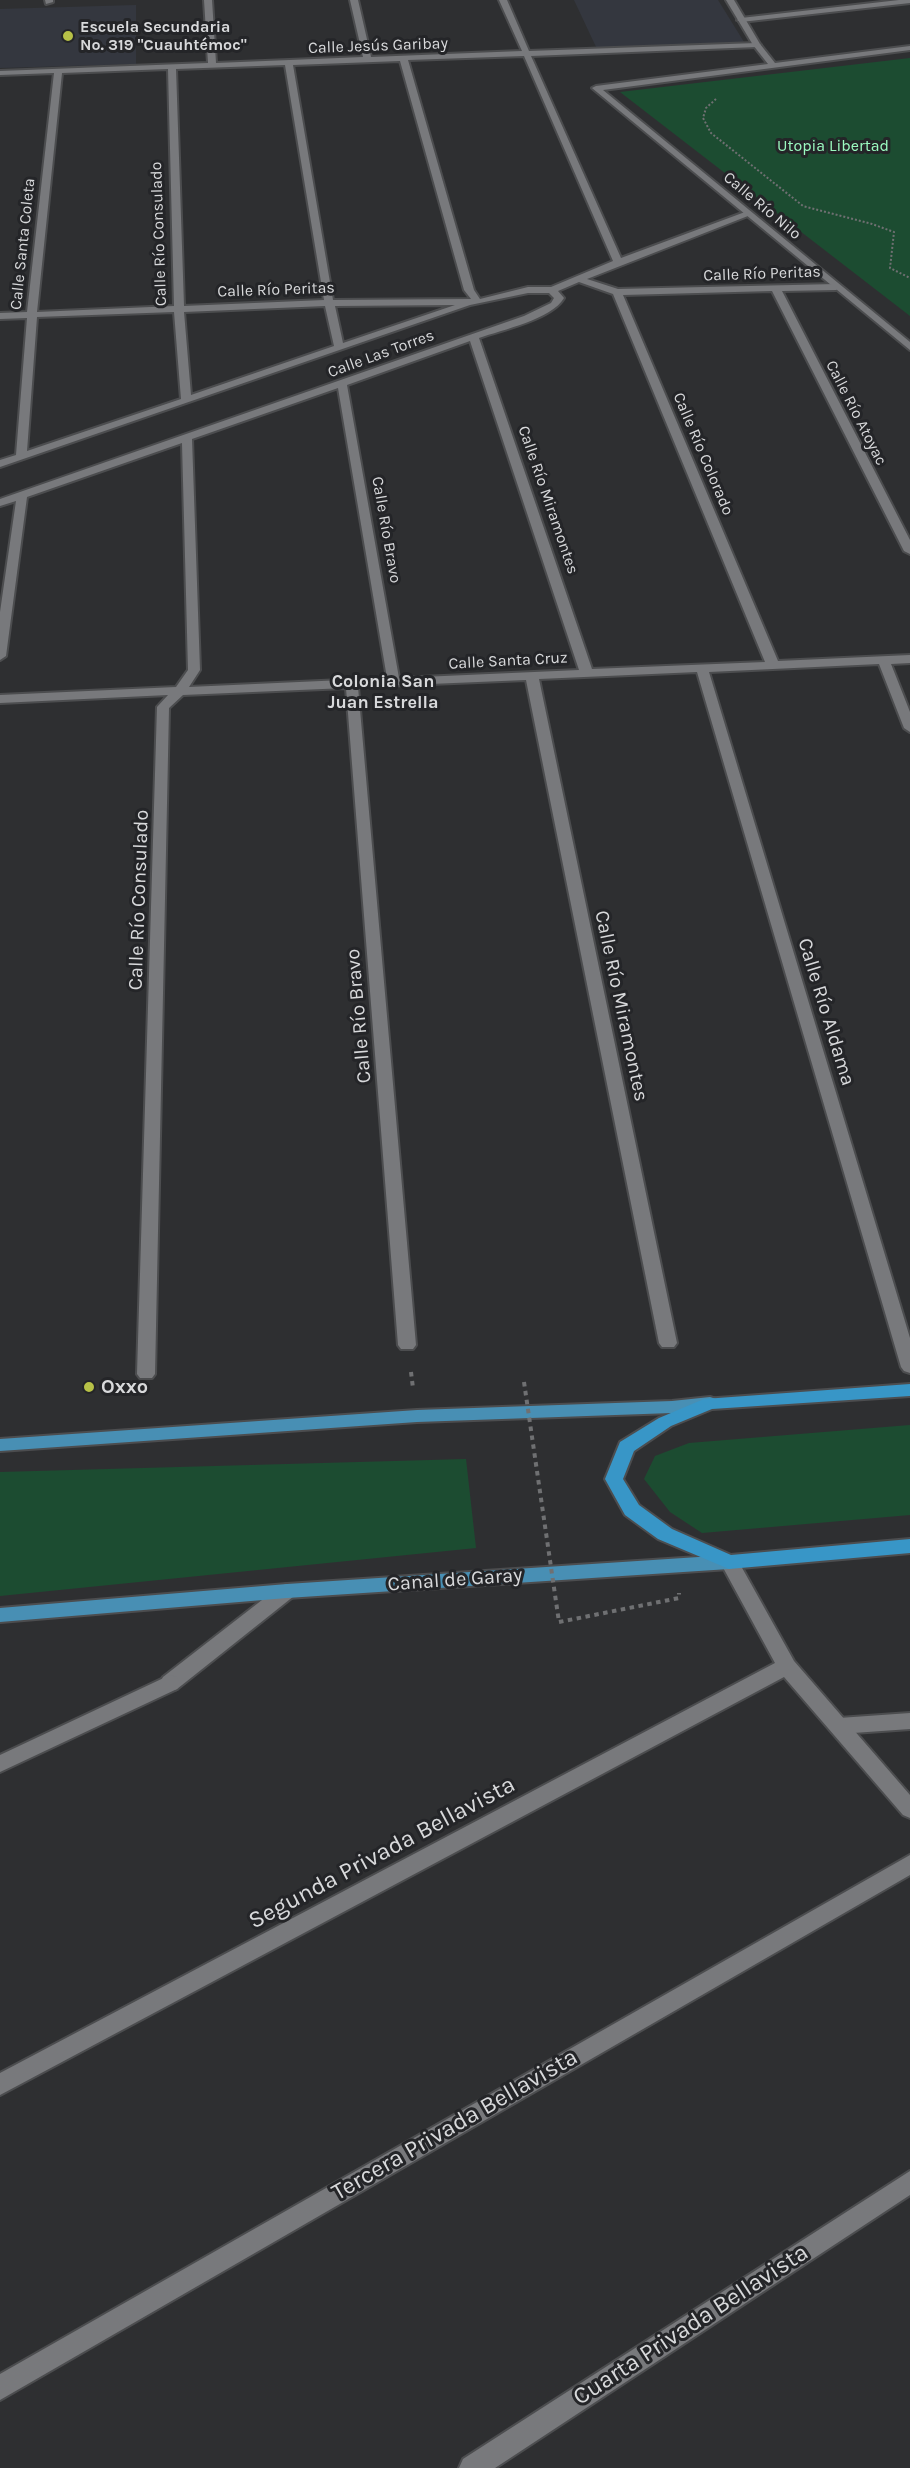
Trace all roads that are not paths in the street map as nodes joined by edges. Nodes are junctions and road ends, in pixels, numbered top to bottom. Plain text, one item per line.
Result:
1 (208, 0) edge
2 (354, 0) edge
3 (503, 0) edge
4 (730, 0) edge
5 (910, 1) edge
6 (741, 20) junction
7 (757, 45) junction
8 (910, 48) edge
9 (526, 55) junction
10 (404, 60) junction
11 (368, 61) junction
12 (289, 64) junction
13 (772, 64) junction
14 (212, 66) junction
15 (172, 67) junction
16 (57, 72) junction
17 (0, 73) edge
18 (748, 214) junction
19 (618, 262) junction
20 (579, 279) junction
21 (836, 287) junction
22 (776, 289) junction
23 (552, 290) junction
24 (617, 292) junction
25 (478, 302) junction
26 (329, 303) junction
27 (179, 309) junction
28 (32, 315) junction
29 (0, 316) edge
30 (474, 337) junction
31 (339, 347) junction
32 (910, 347) edge
33 (342, 384) junction
34 (186, 400) junction
35 (187, 438) junction
36 (21, 456) junction
37 (0, 464) edge
38 (22, 495) junction
39 (0, 503) edge
40 (910, 551) edge
41 (0, 656) edge
42 (910, 659) edge
43 (884, 661) junction
44 (773, 665) junction
45 (702, 669) junction
46 (587, 674) junction
47 (532, 677) junction
48 (394, 682) junction
49 (352, 684) junction
50 (181, 690) junction
51 (0, 699) edge
52 (910, 728) edge
53 (668, 1343) dead end
54 (407, 1345) road end
55 (910, 1367) edge
56 (146, 1374) dead end
57 (910, 1390) edge
58 (710, 1403) junction
59 (0, 1445) edge
60 (910, 1546) edge
61 (729, 1562) junction
62 (287, 1591) junction
63 (0, 1615) edge
64 (787, 1666) junction
65 (910, 1720) edge
66 (839, 1726) junction
67 (0, 1764) edge
68 (910, 1809) edge
69 (910, 1864) edge
70 (0, 2085) edge
71 (910, 2182) edge
72 (0, 2388) edge
73 (472, 2468) edge

1 - 14 street
2 - 11 street
3 - 9 street
4 - 6 street
5 - 6 street
6 - 7 street
7 - 9 street, Calle Jesús Garibay
7 - 13 street
8 - 13 street
9 - 10 street, Calle Jesús Garibay
9 - 19 street
10 - 11 street, Calle Jesús Garibay
10 - 25 street
11 - 12 street, Calle Jesús Garibay
12 - 14 street, Calle Jesús Garibay
12 - 26 street
13 - 18 street, Calle Río Nilo
14 - 15 street, Calle Jesús Garibay
15 - 16 street, Calle Jesús Garibay
15 - 27 street, Calle Río Consulado
16 - 17 street, Calle Jesús Garibay
16 - 28 street, Calle Santa Coleta
18 - 19 street
18 - 21 street, Calle Río Nilo
19 - 20 street
20 - 23 street
20 - 24 street
21 - 22 street, Calle Río Peritas
21 - 32 street, Calle Río Nilo
22 - 24 street, Calle Río Peritas
22 - 40 street, Calle Río Atoyac
23 - 25 street, Calle Río Peritas
23 - 30 street, Calle Las Torres
24 - 44 street, Calle Río Colorado
25 - 26 street, Calle Río Peritas
25 - 31 street, Calle Las Torres
26 - 27 street, Calle Río Peritas
26 - 31 street
27 - 28 street, Calle Río Peritas
27 - 34 street, Calle Río Consulado
28 - 29 street, Calle Río Peritas
28 - 36 street, Calle Santa Coleta
30 - 33 street, Calle Las Torres
30 - 46 street, Calle Río Miramontes
31 - 34 street, Calle Las Torres
33 - 35 street, Calle Las Torres
33 - 48 street, Calle Río Bravo
34 - 36 street, Calle Las Torres
35 - 38 street, Calle Las Torres
35 - 50 street, Calle Río Consulado
36 - 37 street, Calle Las Torres
38 - 39 street, Calle Las Torres
38 - 41 street
42 - 43 street, Calle Santa Cruz
43 - 44 street, Calle Santa Cruz
43 - 52 street
44 - 45 street, Calle Santa Cruz
45 - 46 street, Calle Santa Cruz
45 - 55 street, Calle Río Aldama
46 - 47 street, Calle Santa Cruz
47 - 48 street, Calle Santa Cruz
47 - 53 street, Calle Río Miramontes
48 - 49 street, Calle Santa Cruz
49 - 50 street, Calle Santa Cruz
49 - 54 street, Calle Río Bravo
50 - 51 street, Calle Santa Cruz
50 - 56 street, Calle Río Consulado
57 - 58 highway
58 - 59 main road
58 - 61 highway
60 - 61 highway, Canal de Garay
61 - 62 main road, Canal de Garay
61 - 64 street
62 - 63 main road, Canal de Garay
62 - 67 street
64 - 66 street
64 - 70 street, Segunda Privada Bellavista
65 - 66 street
66 - 68 street
69 - 72 street, Tercera Privada Bellavista
71 - 73 street, Cuarta Privada Bellavista

